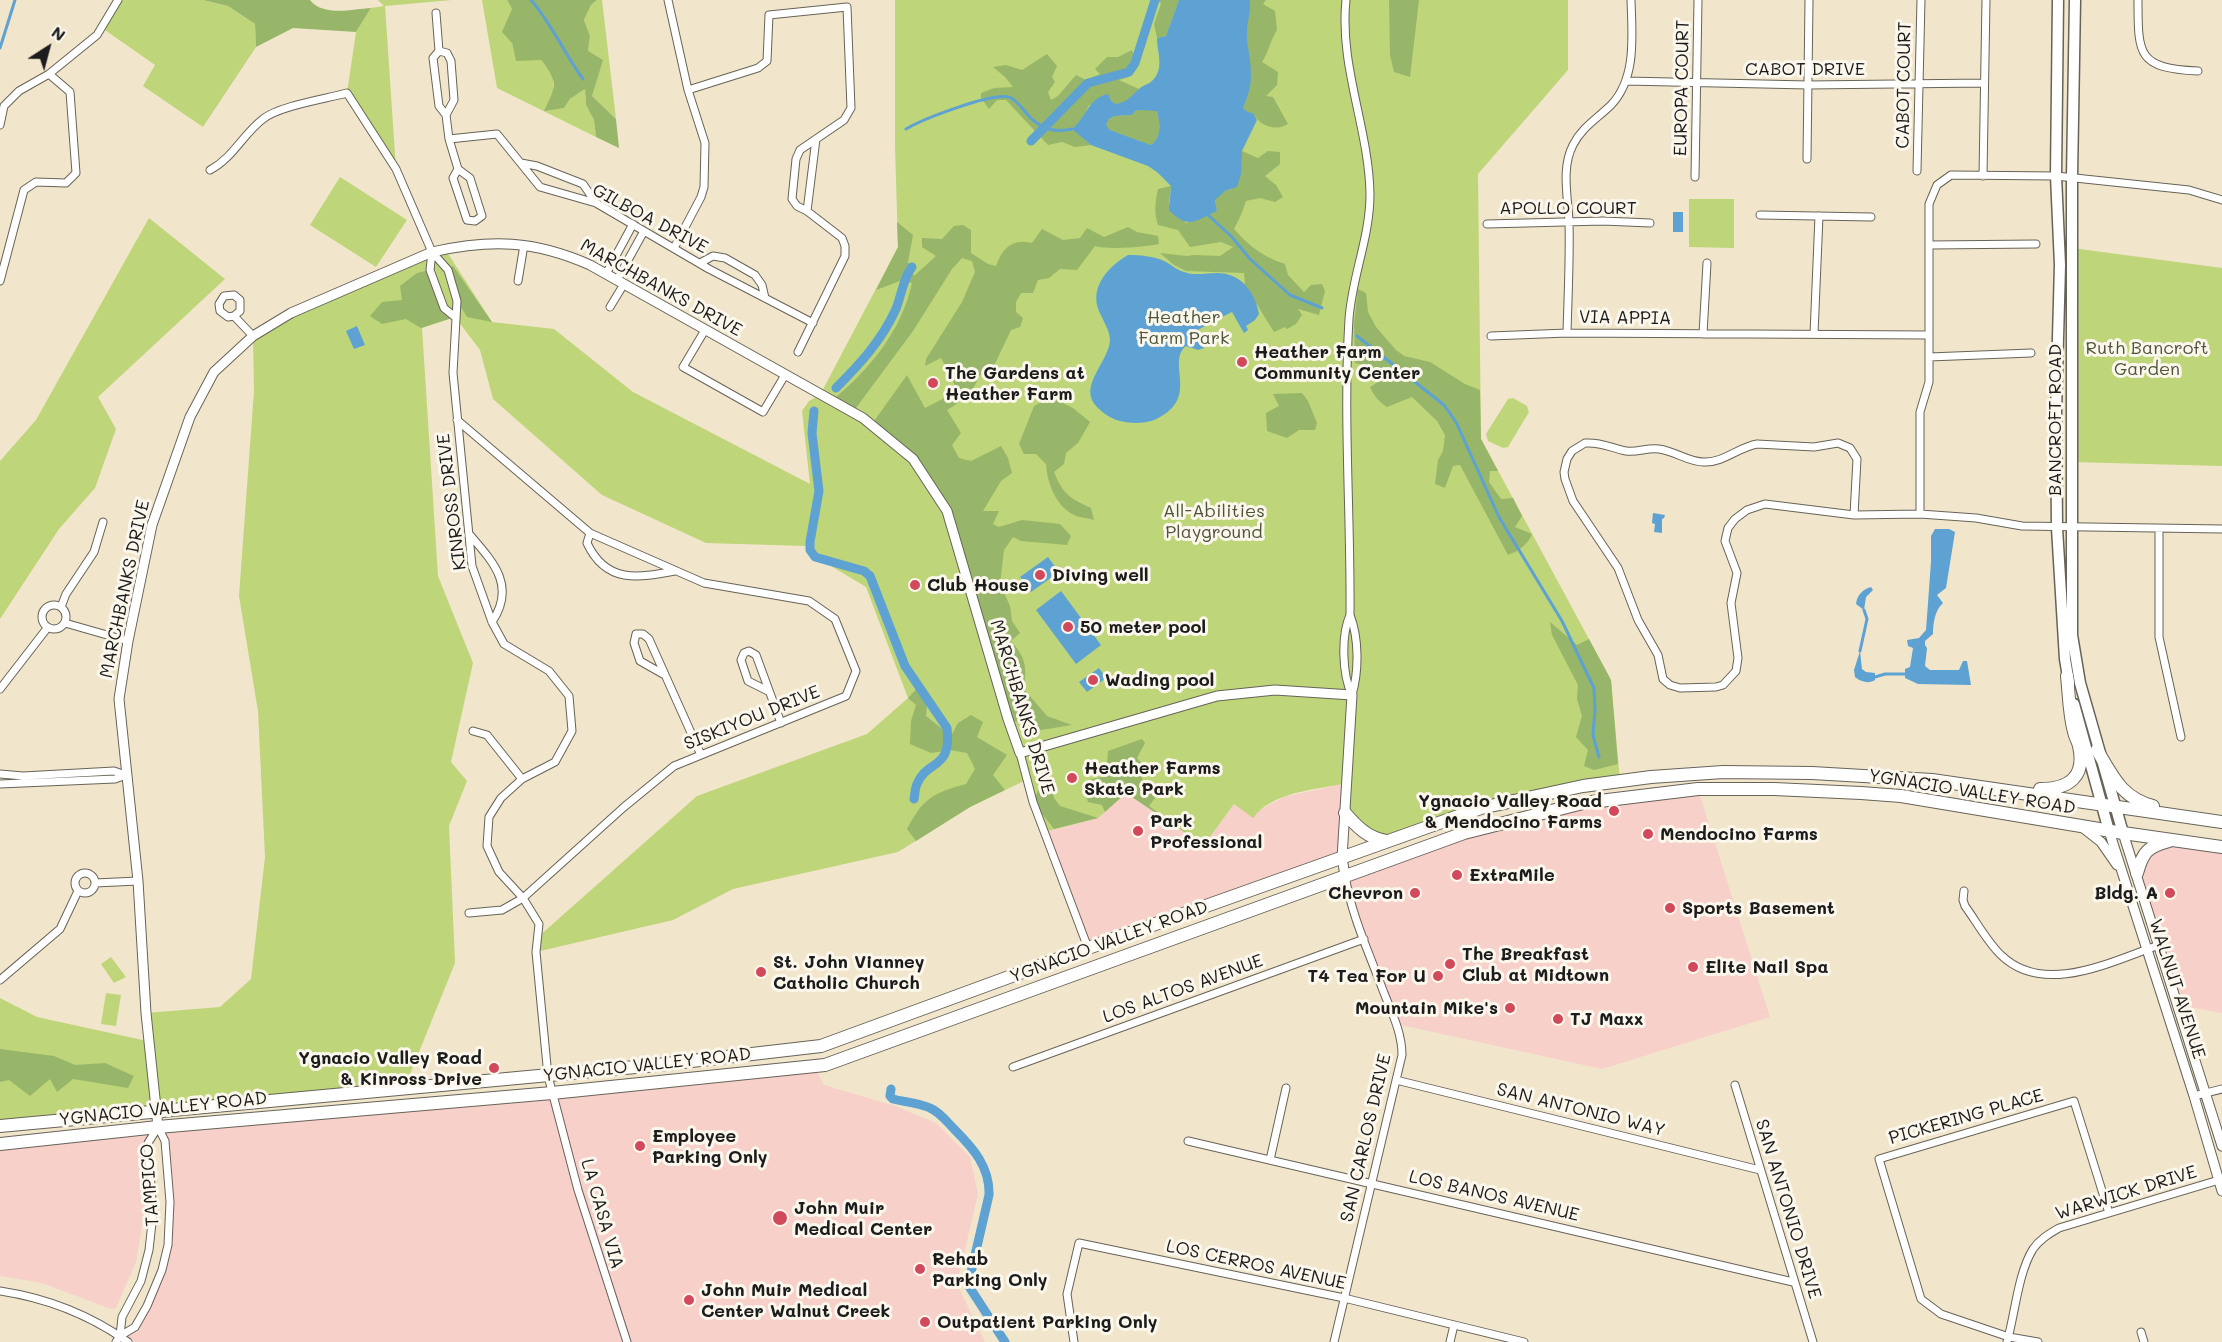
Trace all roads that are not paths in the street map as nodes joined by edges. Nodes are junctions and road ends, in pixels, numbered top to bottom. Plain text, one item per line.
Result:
1 (118, 0) edge
2 (1346, 0) edge
3 (1631, 0) edge
4 (1698, 0) edge
5 (1809, 0) edge
6 (1921, 0) edge
7 (1986, 0) edge
8 (2058, 0) edge
9 (2075, 0) edge
10 (2138, 0) edge
11 (668, 4) edge
12 (436, 13) dead end
13 (439, 51) junction
14 (2198, 71) dead end
15 (49, 74) junction
16 (1626, 81) junction
17 (1696, 83) junction
18 (1984, 83) junction
19 (1920, 84) junction
20 (1808, 85) junction
21 (687, 87) junction
22 (446, 115) junction
23 (0, 125) edge
24 (449, 139) junction
25 (816, 139) junction
26 (1807, 159) dead end
27 (521, 164) junction
28 (458, 169) junction
29 (210, 170) dead end
30 (1917, 171) dead end
31 (1983, 176) junction
32 (2056, 176) junction
33 (1695, 177) dead end
34 (2072, 177) junction
35 (2222, 200) edge
36 (596, 203) junction
37 (807, 211) junction
38 (1760, 215) dead end
39 (1819, 216) junction
40 (1871, 217) dead end
41 (1569, 222) junction
42 (1650, 223) dead end
43 (633, 224) junction
44 (1486, 224) dead end
45 (645, 231) junction
46 (2036, 244) dead end
47 (524, 245) junction
48 (1930, 245) junction
49 (674, 248) junction
50 (432, 252) junction
51 (700, 263) junction
52 (1707, 263) dead end
53 (606, 274) junction
54 (0, 280) edge
55 (518, 281) dead end
56 (620, 282) junction
57 (765, 298) junction
58 (610, 307) dead end
59 (234, 316) dead end
60 (455, 317) junction
61 (813, 323) junction
62 (705, 330) junction
63 (1567, 333) junction
64 (1703, 334) junction
65 (1814, 334) junction
66 (1929, 335) junction
67 (254, 336) junction
68 (1491, 336) dead end
69 (798, 352) dead end
70 (2031, 353) dead end
71 (1929, 357) junction
72 (784, 375) junction
73 (457, 420) junction
74 (1854, 514) junction
75 (1920, 514) junction
76 (103, 522) dead end
77 (2057, 528) junction
78 (2072, 528) junction
79 (2159, 529) junction
80 (2222, 529) edge
81 (590, 533) junction
82 (469, 534) junction
83 (676, 571) junction
84 (61, 607) junction
85 (492, 622) junction
86 (65, 623) junction
87 (48, 627) junction
88 (128, 641) junction
89 (663, 674) junction
90 (2067, 676) junction
91 (0, 689) edge
92 (768, 691) junction
93 (1352, 695) junction
94 (781, 723) junction
95 (474, 731) dead end
96 (2181, 738) dead end
97 (2097, 750) junction
98 (1020, 753) junction
99 (701, 755) junction
100 (0, 774) edge
101 (126, 775) junction
102 (522, 779) junction
103 (0, 784) edge
104 (1579, 787) junction
105 (1989, 788) junction
106 (2108, 804) junction
107 (1345, 813) junction
108 (1528, 816) junction
109 (2197, 818) junction
110 (2222, 822) edge
111 (2080, 826) junction
112 (2109, 831) junction
113 (2123, 833) junction
114 (2171, 840) junction
115 (1388, 842) junction
116 (2222, 847) edge
117 (1342, 858) junction
118 (2122, 871) junction
119 (2137, 873) junction
120 (1345, 875) junction
121 (138, 881) junction
122 (95, 883) junction
123 (78, 891) junction
124 (1964, 891) dead end
125 (523, 898) junction
126 (469, 913) dead end
127 (1364, 939) junction
128 (2159, 945) junction
129 (1088, 948) junction
130 (2147, 950) junction
131 (0, 980) edge
132 (1013, 1067) dead end
133 (548, 1076) junction
134 (1396, 1080) junction
135 (1735, 1085) dead end
136 (1286, 1088) dead end
137 (2222, 1089) edge
138 (552, 1093) junction
139 (2205, 1093) junction
140 (2194, 1096) junction
141 (156, 1111) junction
142 (0, 1126) edge
143 (158, 1127) junction
144 (1188, 1141) dead end
145 (0, 1143) edge
146 (2222, 1146) edge
147 (1270, 1160) junction
148 (1760, 1170) junction
149 (2220, 1180) edge
150 (1372, 1183) junction
151 (2222, 1191) edge
152 (2109, 1213) junction
153 (1793, 1282) junction
154 (0, 1291) edge
155 (1344, 1298) junction
156 (1454, 1325) junction
157 (2141, 1332) dead end
158 (118, 1339) edge
159 (2008, 1339) edge
160 (128, 1342) edge
161 (627, 1342) edge
162 (1074, 1342) edge
163 (1334, 1342) edge
164 (1450, 1342) edge
165 (1524, 1342) edge
166 (1813, 1342) edge
167 (2038, 1342) edge
168 (2144, 1342) edge

1 - 15 street
2 - 93 street
3 - 16 street, VIA APPIA
4 - 17 street, EUROPA COURT
5 - 20 street
6 - 19 street, CABOT COURT
7 - 18 street
8 - 32 main road, BANCROFT ROAD
9 - 34 main road, BANCROFT ROAD
10 - 14 street
11 - 21 street
12 - 13 street
13 - 22 street
13 - 22 street
15 - 23 street
15 - 54 street
16 - 17 street, CABOT DRIVE
16 - 41 street, VIA APPIA
17 - 20 street, CABOT DRIVE
17 - 33 street, EUROPA COURT
18 - 19 street, CABOT DRIVE
18 - 31 street
19 - 20 street, CABOT DRIVE
19 - 30 street, CABOT COURT
20 - 26 street
21 - 25 street
21 - 49 street
22 - 24 street
24 - 27 street, GILBOA DRIVE
24 - 28 street
25 - 37 street
25 - 37 street
27 - 36 street, GILBOA DRIVE
27 - 36 street
28 - 28 street
29 - 50 street, KINROSS DRIVE
31 - 32 street
31 - 48 street
32 - 34 street
32 - 77 main road, BANCROFT ROAD
34 - 35 street
34 - 78 main road, BANCROFT ROAD
36 - 43 street, GILBOA DRIVE
37 - 61 street
38 - 39 street
39 - 40 street
39 - 65 street
41 - 42 street, APOLLO COURT
41 - 44 street, APOLLO COURT
41 - 63 street, VIA APPIA
43 - 45 street, GILBOA DRIVE
43 - 53 street
45 - 49 street, GILBOA DRIVE
45 - 56 street
46 - 48 street
47 - 50 street, MARCHBANKS DRIVE
47 - 53 street, MARCHBANKS DRIVE
47 - 55 street
48 - 66 street
49 - 51 street, GILBOA DRIVE
50 - 60 street, KINROSS DRIVE
50 - 60 street, KINROSS DRIVE
50 - 67 street, MARCHBANKS DRIVE
51 - 57 street, GILBOA DRIVE
51 - 57 street
52 - 64 street
53 - 56 street, MARCHBANKS DRIVE
56 - 58 street
56 - 62 street, MARCHBANKS DRIVE
57 - 61 street, GILBOA DRIVE
59 - 67 street
60 - 73 street, KINROSS DRIVE
61 - 69 street
62 - 72 street, MARCHBANKS DRIVE
62 - 72 street
63 - 64 street, VIA APPIA
63 - 68 street
64 - 65 street, VIA APPIA
65 - 66 street, VIA APPIA
66 - 71 street
67 - 88 street, MARCHBANKS DRIVE
70 - 71 street
71 - 75 street
72 - 98 street, MARCHBANKS DRIVE
73 - 81 street, SISKIYOU DRIVE
73 - 82 street, KINROSS DRIVE
74 - 74 street
74 - 75 street
75 - 77 street
76 - 84 street
77 - 78 street
77 - 90 main road, BANCROFT ROAD
78 - 79 street
78 - 97 main road, BANCROFT ROAD
79 - 80 street
79 - 96 street
81 - 83 street, SISKIYOU DRIVE
81 - 83 street
82 - 85 street, KINROSS DRIVE
82 - 85 street
83 - 94 street, SISKIYOU DRIVE
84 - 86 street
84 - 87 street
85 - 102 street, KINROSS DRIVE
86 - 87 street
86 - 88 street
87 - 91 street
88 - 101 street, MARCHBANKS DRIVE
89 - 89 street
89 - 99 street
90 - 105 highway
90 - 106 main road, BANCROFT ROAD
92 - 92 street
92 - 94 street
93 - 98 street
93 - 107 street
94 - 99 street, SISKIYOU DRIVE
95 - 102 street
97 - 106 main road, BANCROFT ROAD
97 - 109 highway
98 - 129 street, MARCHBANKS DRIVE
99 - 125 street, SISKIYOU DRIVE
100 - 101 street
101 - 103 street
101 - 121 street, MARCHBANKS DRIVE
102 - 125 street, KINROSS DRIVE
104 - 105 highway, YGNACIO VALLEY ROAD
104 - 108 highway
104 - 115 highway, YGNACIO VALLEY ROAD
105 - 106 highway, YGNACIO VALLEY ROAD
106 - 109 highway, YGNACIO VALLEY ROAD
106 - 112 main road, BANCROFT ROAD
106 - 113 main road, BANCROFT ROAD
107 - 115 highway
107 - 117 street
108 - 111 highway, YGNACIO VALLEY ROAD
108 - 120 highway, YGNACIO VALLEY ROAD
109 - 110 highway, YGNACIO VALLEY ROAD
111 - 112 highway, YGNACIO VALLEY ROAD
111 - 118 street
112 - 113 highway, YGNACIO VALLEY ROAD
112 - 118 street, WALNUT AVENUE
113 - 114 highway, YGNACIO VALLEY ROAD
113 - 119 street, WALNUT AVENUE
114 - 116 highway, YGNACIO VALLEY ROAD
114 - 119 highway
115 - 117 highway, YGNACIO VALLEY ROAD
117 - 120 street
117 - 129 highway, YGNACIO VALLEY ROAD
118 - 130 street, WALNUT AVENUE
119 - 128 street, WALNUT AVENUE
120 - 127 street, SAN CARLOS DRIVE
120 - 138 highway, YGNACIO VALLEY ROAD
121 - 122 street
121 - 141 street, MARCHBANKS DRIVE
122 - 123 street
122 - 123 street
123 - 131 street
124 - 130 street
125 - 126 street, SISKIYOU DRIVE
125 - 133 street, KINROSS DRIVE
127 - 132 street, LOS ALTOS AVENUE
127 - 134 street, SAN CARLOS DRIVE
128 - 130 street
128 - 139 street, WALNUT AVENUE
129 - 133 highway, YGNACIO VALLEY ROAD
130 - 140 street, WALNUT AVENUE
133 - 138 street, KINROSS DRIVE
133 - 141 highway, YGNACIO VALLEY ROAD
134 - 148 street, SAN ANTONIO WAY
134 - 150 street, SAN CARLOS DRIVE
135 - 148 street, SAN ANTONIO DRIVE
136 - 147 street
137 - 139 street
138 - 143 highway, YGNACIO VALLEY ROAD
138 - 161 street, LA CASA VIA
139 - 140 street
139 - 146 street, WALNUT AVENUE
140 - 149 street, WALNUT AVENUE
141 - 142 highway, YGNACIO VALLEY ROAD
141 - 143 street, MARCHBANKS DRIVE
143 - 145 highway, YGNACIO VALLEY ROAD
143 - 158 street, TAMPICO
143 - 158 street, TAMPICO
144 - 147 street, LOS BANOS AVENUE
147 - 150 street, LOS BANOS AVENUE
148 - 153 street, SAN ANTONIO DRIVE
149 - 151 street, WALNUT AVENUE
149 - 152 street, WARWICK DRIVE
150 - 153 street, LOS BANOS AVENUE
150 - 155 street, SAN CARLOS DRIVE
152 - 159 street, WARWICK DRIVE
152 - 159 street, PICKERING PLACE
153 - 166 street, SAN ANTONIO DRIVE
154 - 158 street
155 - 156 street, LOS CERROS AVENUE
155 - 162 street, LOS CERROS AVENUE
155 - 163 street, SAN CARLOS DRIVE
156 - 164 street
156 - 165 street, LOS CERROS AVENUE
157 - 168 street
158 - 160 street
159 - 167 street, PICKERING PLACE

